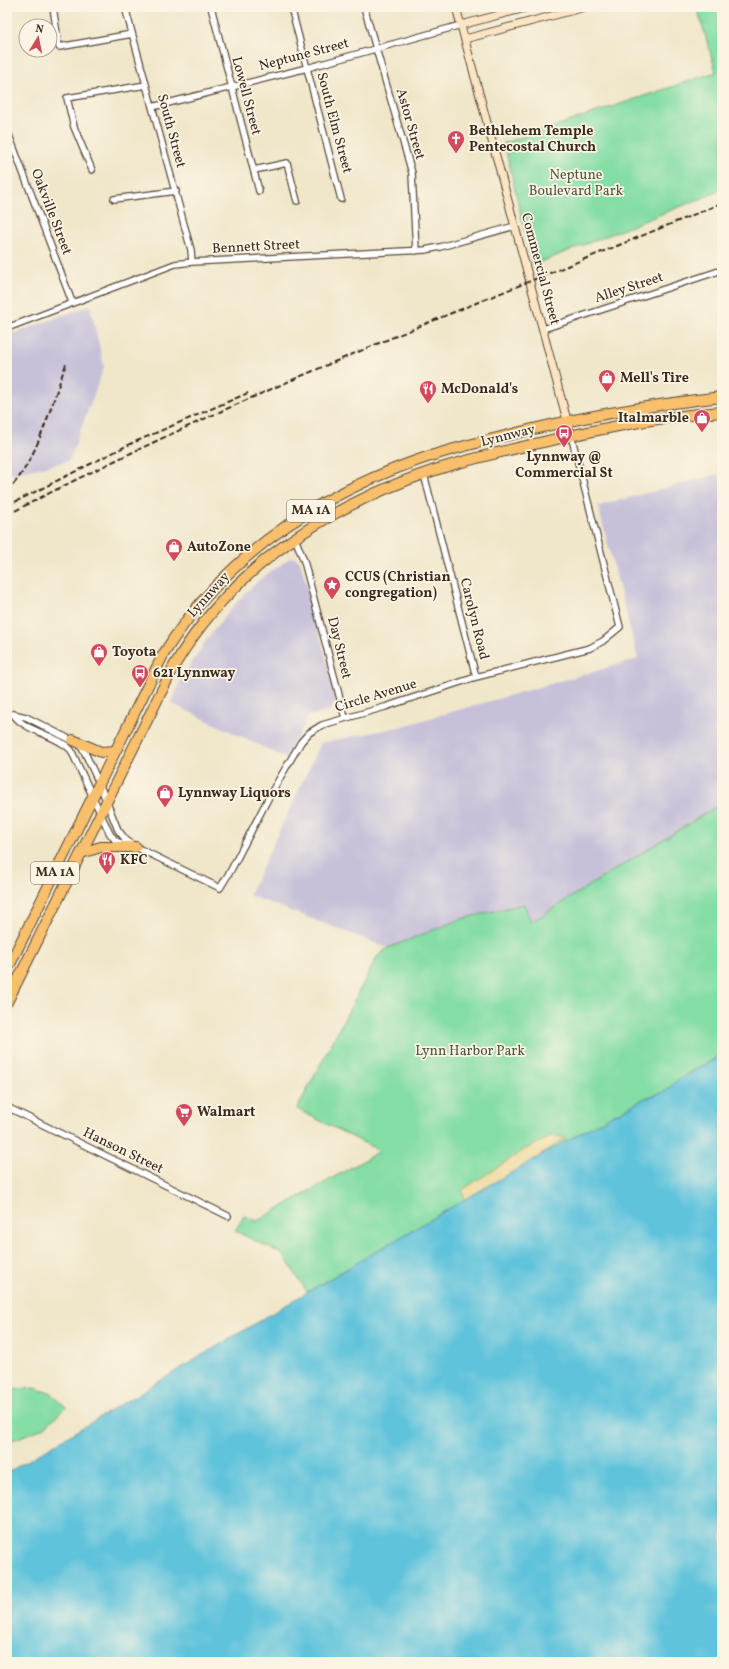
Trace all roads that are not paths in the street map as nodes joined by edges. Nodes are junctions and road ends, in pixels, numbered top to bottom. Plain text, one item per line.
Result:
1 (53, 7) edge
2 (125, 7) edge
3 (211, 7) edge
4 (291, 7) edge
5 (364, 7) edge
6 (456, 7) edge
7 (529, 7) edge
8 (585, 7) edge
9 (461, 25) junction
10 (132, 34) junction
11 (465, 39) junction
12 (375, 48) junction
13 (307, 68) junction
14 (146, 85) junction
15 (231, 86) junction
16 (152, 107) junction
17 (7, 130) edge
18 (92, 170) dead end
19 (254, 170) junction
20 (176, 191) junction
21 (259, 192) dead end
22 (114, 199) dead end
23 (341, 199) dead end
24 (297, 201) dead end
25 (515, 226) junction
26 (416, 251) junction
27 (192, 262) junction
28 (722, 270) edge
29 (72, 302) junction
30 (7, 328) edge
31 (543, 329) junction
32 (722, 397) edge
33 (722, 412) edge
34 (567, 421) junction
35 (571, 435) junction
36 (424, 474) junction
37 (295, 538) junction
38 (476, 677) junction
39 (345, 718) junction
40 (73, 740) junction
41 (115, 751) junction
42 (99, 783) junction
43 (92, 796) junction
44 (106, 802) junction
45 (100, 813) junction
46 (136, 847) junction
47 (81, 853) junction
48 (7, 970) edge
49 (7, 1002) edge
50 (7, 1107) edge
51 (228, 1216) dead end

1 - 10 street
2 - 10 street, South Street
3 - 15 street, Lowell Street
4 - 13 street, South Elm Street
5 - 12 street, Astor Street
6 - 9 main road, Commercial Street
7 - 9 main road
8 - 11 main road
9 - 11 main road, Commercial Street
9 - 12 street, Neptune Street
10 - 14 street, South Street
11 - 25 main road, Commercial Street
12 - 13 street, Neptune Street
12 - 26 street, Astor Street
13 - 15 street, Neptune Street
13 - 23 street, South Elm Street
14 - 16 street, South Street
14 - 18 street
15 - 16 street, Neptune Street
15 - 19 street, Lowell Street
16 - 20 street, South Street
17 - 29 street, Oakville Street
19 - 21 street, Lowell Street
19 - 24 street
20 - 22 street
20 - 27 street, South Street
25 - 26 street, Bennett Street
25 - 31 main road, Commercial Street
26 - 27 street, Bennett Street
27 - 29 street, Bennett Street
28 - 31 street, Alley Street
29 - 30 street, Bennett Street
31 - 34 main road, Commercial Street
32 - 34 highway, Lynnway / MA 1A
33 - 35 highway, Lynnway / MA 1A
34 - 35 main road
34 - 41 highway, Lynnway / MA 1A
35 - 36 highway, Lynnway / MA 1A
35 - 38 street, Circle Avenue
36 - 37 highway, Lynnway / MA 1A
36 - 38 street, Carolyn Road
37 - 39 street, Day Street
37 - 44 highway, Lynnway / MA 1A
38 - 39 street, Circle Avenue
39 - 46 street, Circle Avenue
40 - 41 highway
40 - 42 street
40 - 43 street
41 - 42 highway, Lynnway / MA 1A
42 - 43 highway, Lynnway / MA 1A
42 - 44 street
43 - 45 street
43 - 48 highway, Lynnway / MA 1A
44 - 45 highway, Lynnway / MA 1A
44 - 46 street
45 - 46 street
45 - 47 highway, Lynnway / MA 1A
46 - 47 highway
47 - 49 highway, Lynnway / MA 1A
50 - 51 street, Hanson Street

